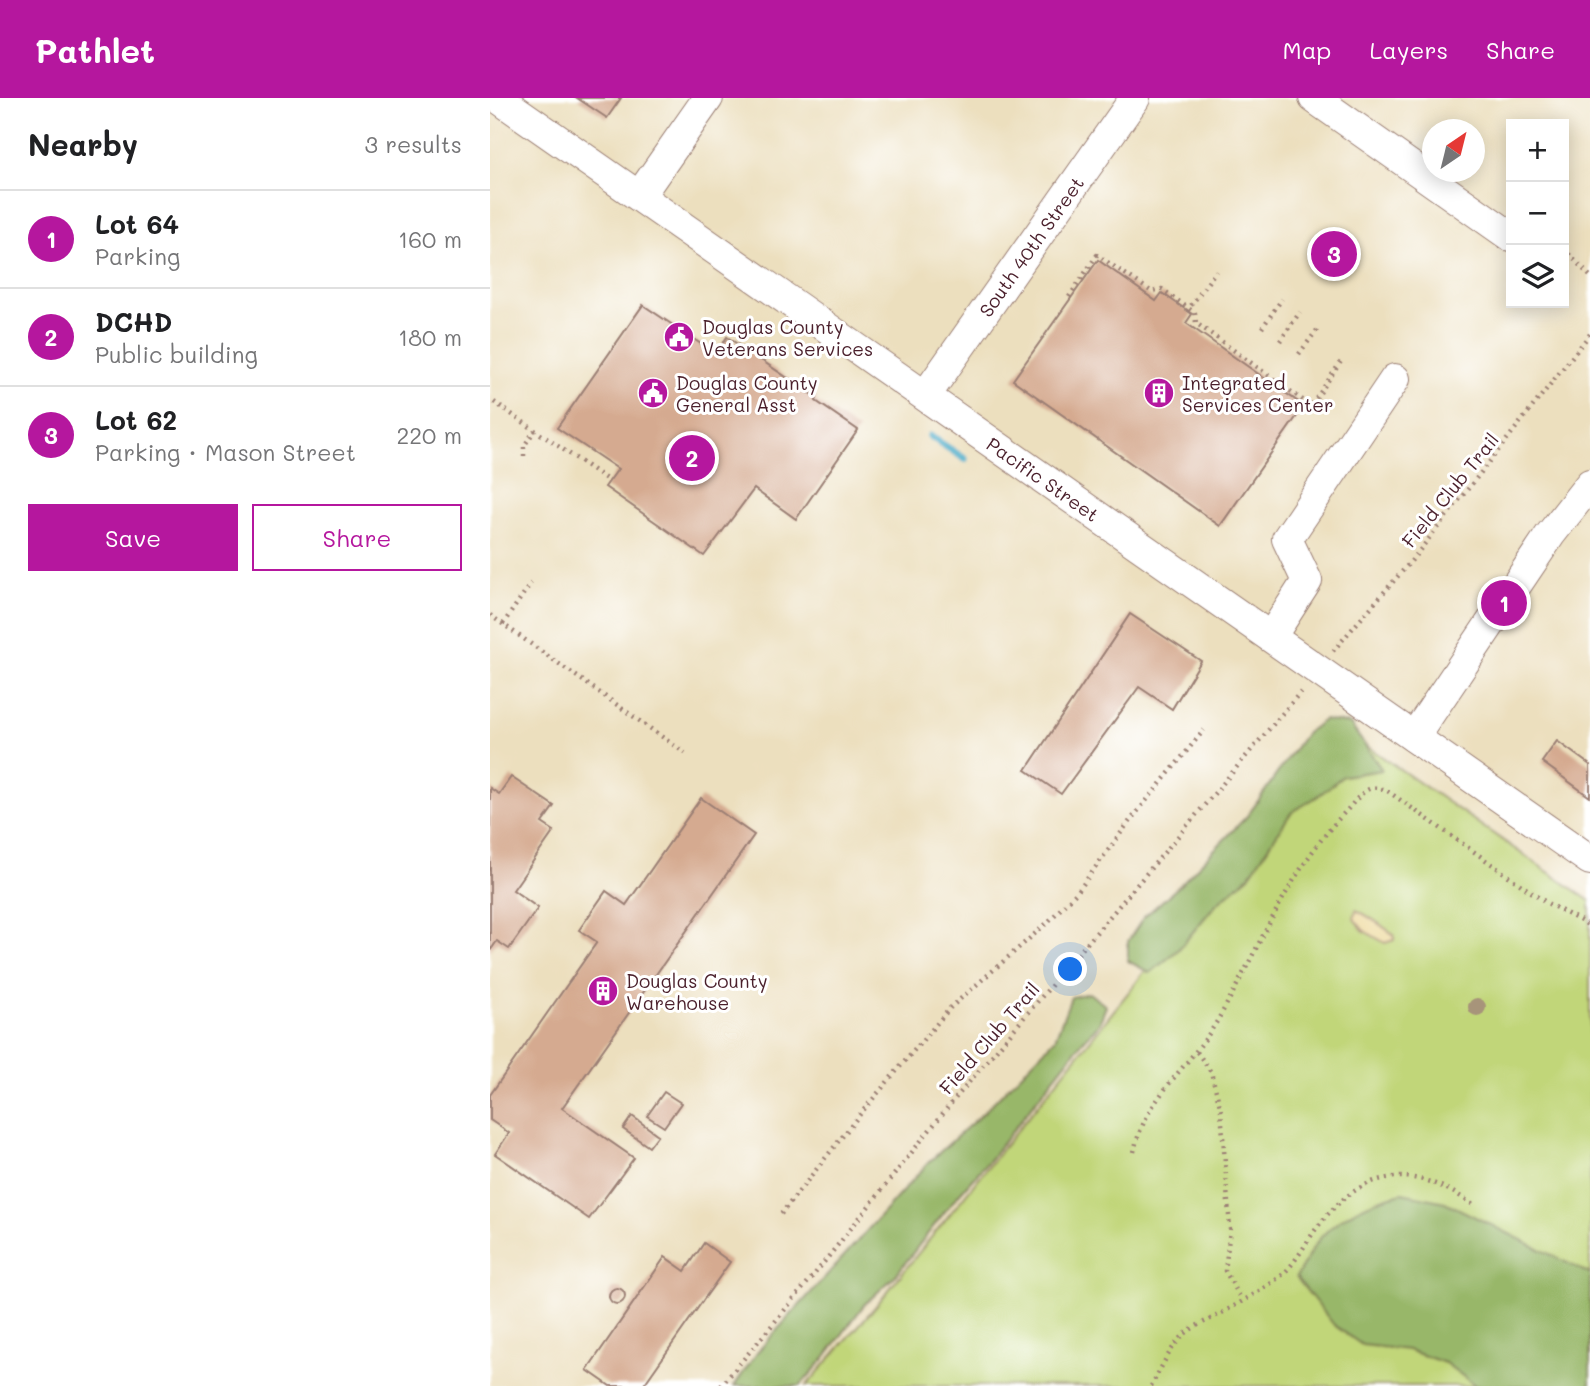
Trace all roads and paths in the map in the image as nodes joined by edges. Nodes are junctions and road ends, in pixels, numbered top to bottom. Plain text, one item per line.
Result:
1 (498, 98) edge
2 (708, 98) edge
3 (1135, 98) edge
4 (1314, 98) edge
5 (1347, 107) edge
6 (640, 195) junction
7 (1506, 233) edge
8 (1569, 253) edge
9 (1216, 271) dead end
10 (1590, 275) edge
11 (1069, 297) dead end
12 (1282, 299) dead end
13 (1188, 309) junction
14 (1300, 312) dead end
15 (1320, 326) dead end
16 (1262, 328) dead end
17 (1590, 334) edge
18 (1280, 341) dead end
19 (1299, 354) dead end
20 (1342, 360) dead end
21 (1395, 379) dead end
22 (926, 396) junction
23 (494, 402) dead end
24 (535, 430) junction
25 (524, 456) dead end
26 (609, 481) dead end
27 (1590, 484) edge
28 (531, 583) dead end
29 (490, 615) edge
30 (503, 624) junction
31 (1271, 637) junction
32 (1326, 658) dead end
33 (1310, 680) dead end
34 (1204, 730) dead end
35 (1415, 737) junction
36 (685, 753) dead end
37 (1590, 860) edge
38 (1590, 926) edge
39 (1197, 1052) junction
40 (1134, 1152) dead end
41 (1476, 1207) dead end
42 (780, 1214) dead end
43 (1242, 1300) junction
44 (721, 1386) edge
45 (1151, 1386) edge

1 - 6 street, Pacific Street
2 - 6 street
3 - 22 street, South 40th Street
4 - 5 street
5 - 7 street
6 - 22 street, Pacific Street
8 - 10 path
9 - 13 path
11 - 13 path
12 - 16 path
13 - 20 path
14 - 18 path
15 - 19 path
17 - 32 path, Field Club Trail
21 - 31 street
22 - 31 street, Pacific Street
23 - 24 path
24 - 25 path
24 - 26 path
27 - 35 street
28 - 30 path
29 - 30 path
30 - 36 path
31 - 35 street, Pacific Street
33 - 44 path, Field Club Trail
34 - 42 path
35 - 37 street, Pacific Street
38 - 39 path
39 - 40 path
39 - 43 path
41 - 43 path
43 - 45 path

